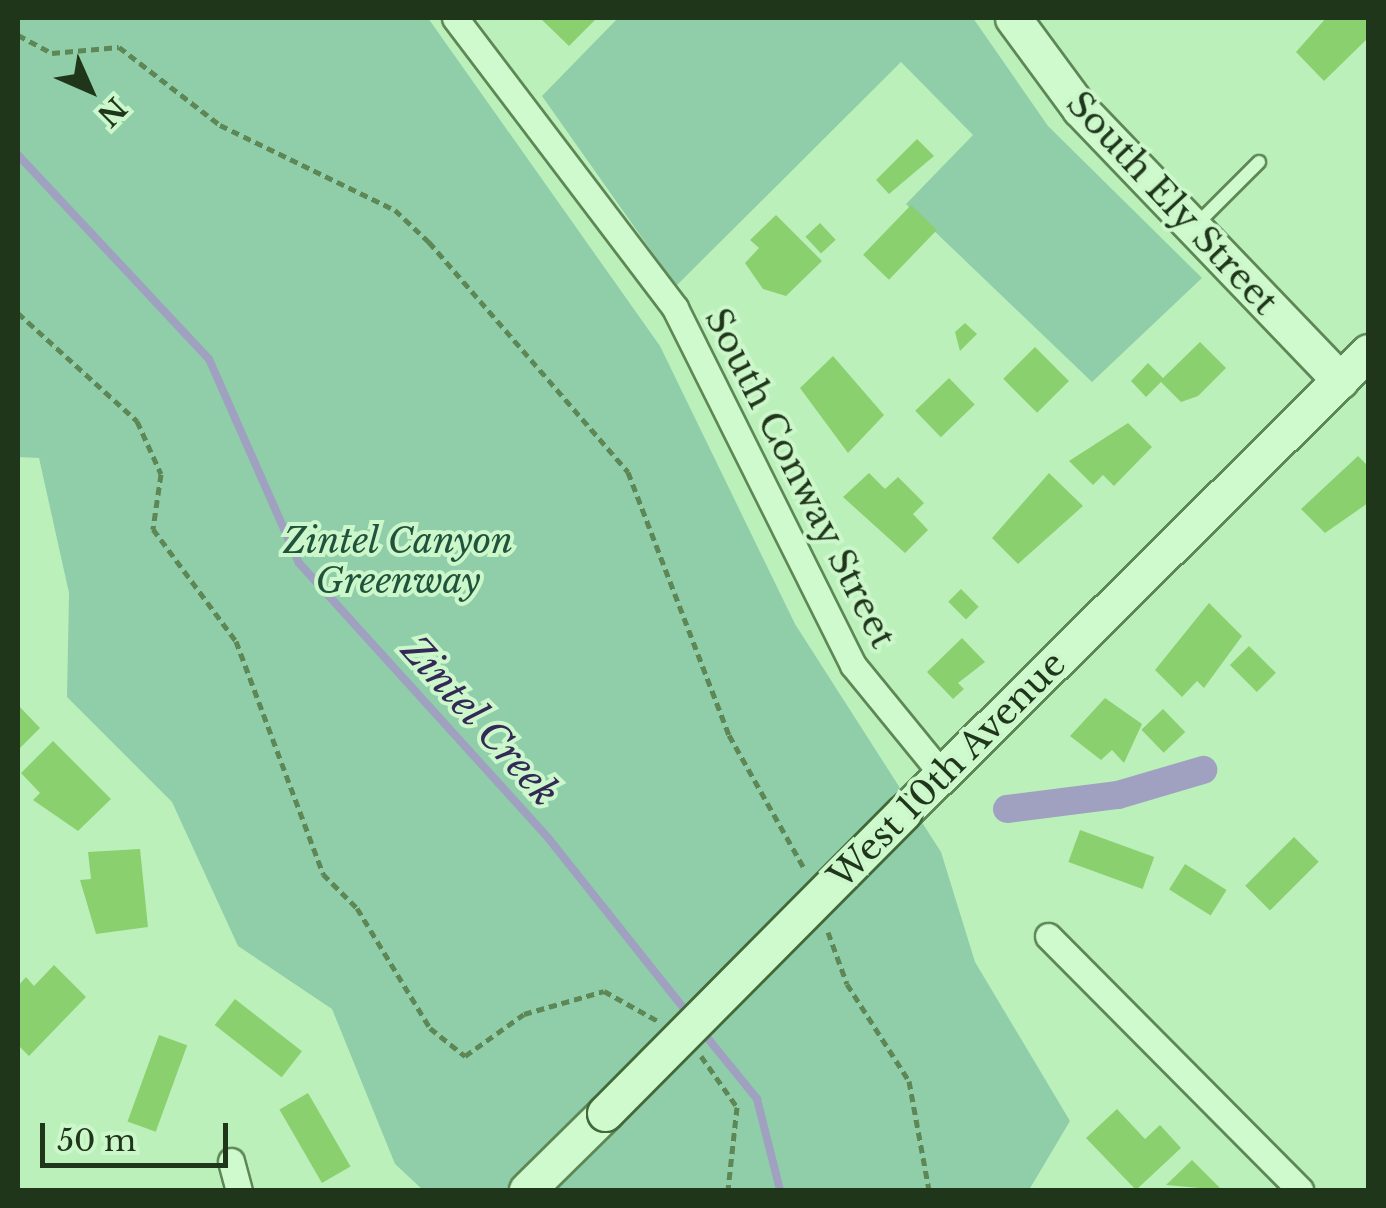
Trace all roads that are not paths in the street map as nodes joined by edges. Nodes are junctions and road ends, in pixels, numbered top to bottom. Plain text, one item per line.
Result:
1 (455, 18) edge
2 (1012, 18) edge
3 (1259, 162) dead end
4 (1193, 228) junction
5 (1368, 352) edge
6 (1340, 380) junction
7 (942, 774) junction
8 (1048, 936) dead end
9 (230, 1161) dead end
10 (240, 1190) edge
11 (527, 1190) edge
12 (1300, 1190) edge

1 - 7 street, South Conway Street
2 - 4 main road, South Ely Street
3 - 4 lane
4 - 6 main road, South Ely Street
5 - 6 main road, West 10th Avenue
6 - 7 main road, West 10th Avenue
7 - 11 main road, West 10th Avenue, bridge
8 - 12 street
9 - 10 street

